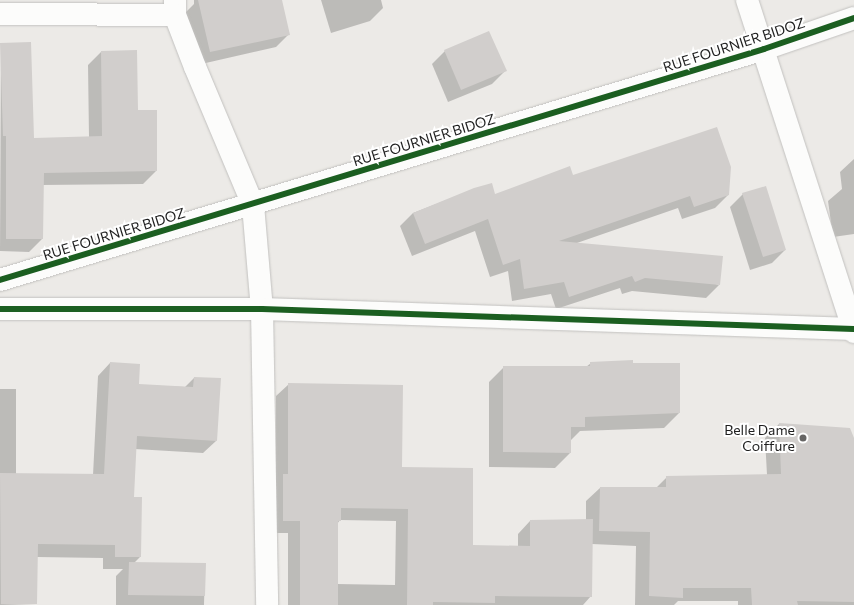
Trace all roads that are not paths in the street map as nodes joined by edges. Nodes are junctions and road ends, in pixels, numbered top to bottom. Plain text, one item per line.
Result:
1 (747, 0) edge
2 (175, 7) edge
3 (0, 14) edge
4 (854, 18) edge
5 (764, 50) junction
6 (253, 204) junction
7 (0, 280) edge
8 (0, 309) edge
9 (262, 309) junction
10 (854, 330) edge
11 (267, 605) edge

1 - 5 street
2 - 3 street
2 - 6 street
4 - 5 street, RUE FOURNIER BIDOZ
5 - 6 street, RUE FOURNIER BIDOZ
5 - 10 street
6 - 7 street, RUE FOURNIER BIDOZ
6 - 9 street
8 - 9 street
9 - 10 street
9 - 11 street

